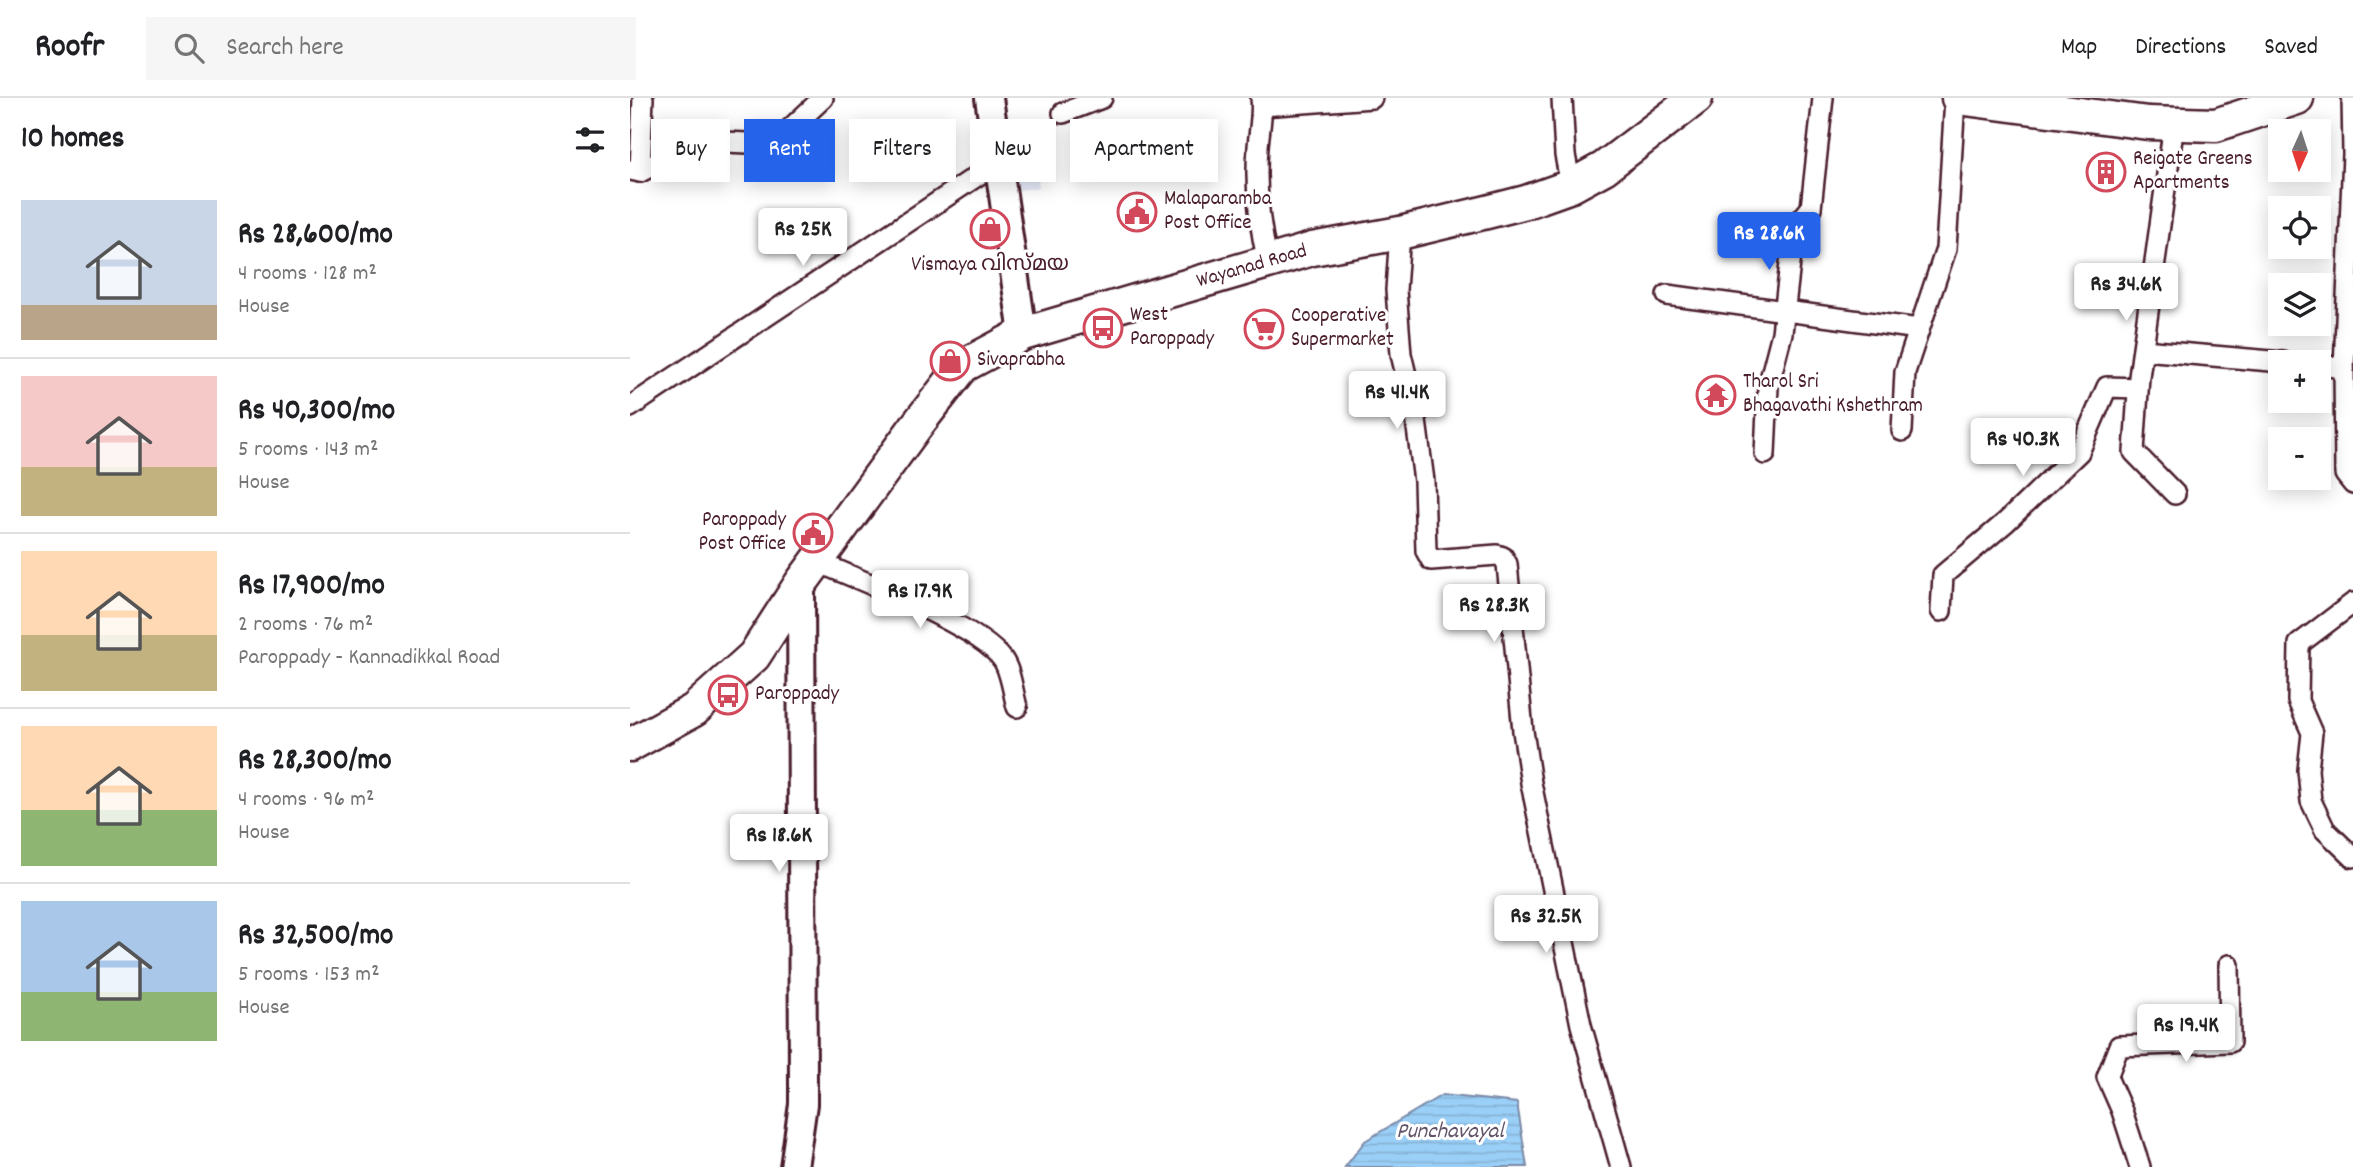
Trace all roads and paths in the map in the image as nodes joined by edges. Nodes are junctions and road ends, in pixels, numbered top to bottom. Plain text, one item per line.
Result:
1 (643, 98) edge
2 (823, 98) edge
3 (989, 98) edge
4 (1102, 98) edge
5 (1372, 98) edge
6 (1562, 98) edge
7 (1824, 98) edge
8 (1957, 98) edge
9 (2297, 98) edge
10 (2352, 98) edge
11 (1688, 101) edge
12 (1262, 102) edge
13 (1063, 113) dead end
14 (992, 119) edge
15 (2174, 124) junction
16 (635, 171) edge
17 (970, 181) edge
18 (1001, 182) edge
19 (1571, 186) junction
20 (2351, 211) edge
21 (1400, 233) junction
22 (1268, 262) junction
23 (1667, 295) dead end
24 (1785, 311) junction
25 (1919, 329) junction
26 (1023, 334) junction
27 (2143, 350) junction
28 (2268, 361) edge
29 (2331, 366) edge
30 (2344, 368) junction
31 (2138, 388) junction
32 (630, 407) edge
33 (1902, 431) dead end
34 (1765, 454) dead end
35 (2353, 484) edge
36 (2175, 494) dead end
37 (809, 573) junction
38 (2353, 603) edge
39 (1941, 611) dead end
40 (1017, 707) dead end
41 (630, 745) edge
42 (2353, 857) edge
43 (2229, 965) dead end
44 (794, 1167) edge
45 (1621, 1167) edge
46 (2140, 1167) edge

1 - 16 street
2 - 16 street
3 - 14 main road
4 - 13 street
5 - 12 street
6 - 19 street
7 - 24 street
8 - 15 highway
8 - 25 street
9 - 15 highway
10 - 20 street
11 - 19 highway, Wayanad Road
12 - 22 street
15 - 27 street
17 - 32 street
18 - 26 main road
19 - 21 highway, Wayanad Road
20 - 30 street
21 - 22 highway, Wayanad Road
21 - 45 street
22 - 26 highway, Wayanad Road
23 - 24 street
24 - 25 street
24 - 34 street
25 - 33 street
26 - 37 highway, Wayanad Road
27 - 28 street
27 - 31 street
29 - 30 street
30 - 35 street
31 - 36 street
31 - 39 street
37 - 40 street
37 - 41 highway, Wayanad Road
37 - 44 main road
38 - 42 street
43 - 46 street

